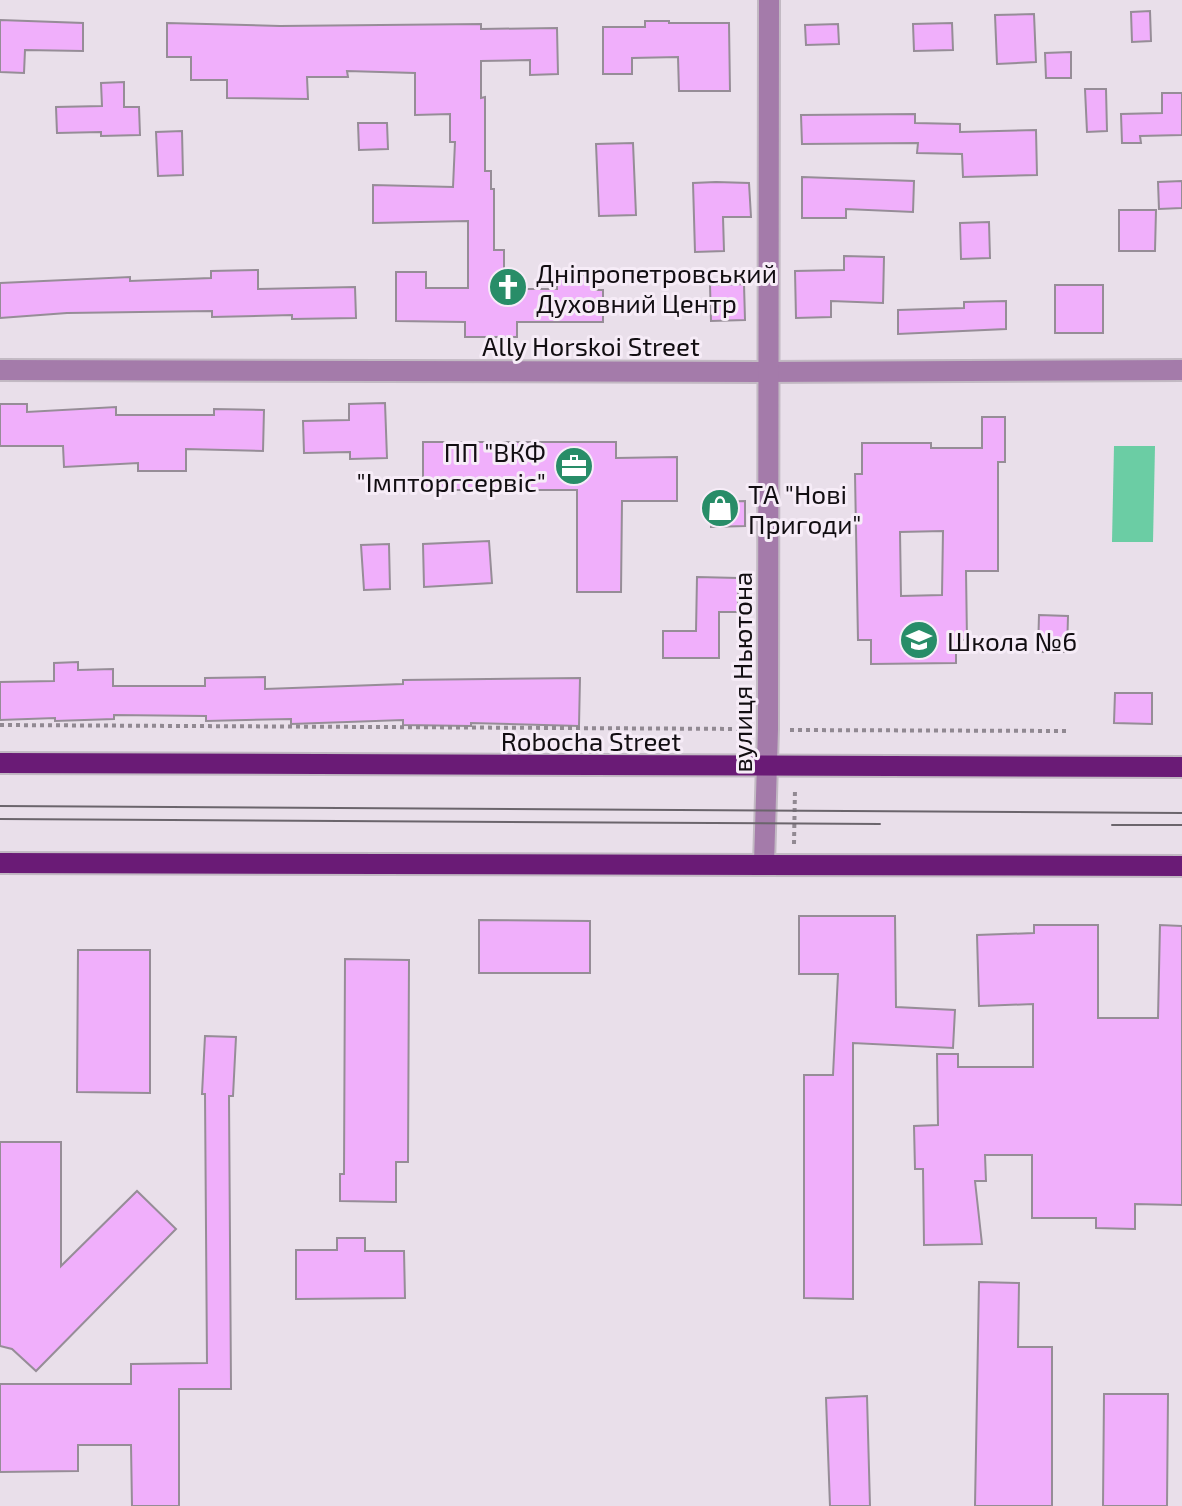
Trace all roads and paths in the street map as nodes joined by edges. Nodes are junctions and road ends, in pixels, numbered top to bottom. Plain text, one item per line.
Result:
1 (769, 0) edge
2 (0, 370) edge
3 (1182, 370) edge
4 (767, 372) junction
5 (0, 725) edge
6 (768, 729) junction
7 (796, 730) junction
8 (1069, 731) dead end
9 (0, 763) edge
10 (767, 766) junction
11 (794, 766) junction
12 (1182, 767) edge
13 (0, 863) edge
14 (764, 864) junction
15 (794, 865) junction
16 (1182, 866) edge

1 - 4 street, вулиця Ньютона
2 - 4 street, Ally Horskoi Street
3 - 4 street, Ally Horskoi Street
4 - 6 street, вулиця Ньютона
5 - 6 path
6 - 7 path
6 - 10 street, вулиця Ньютона
7 - 8 path
7 - 11 path
9 - 10 main road, Robocha Street
10 - 11 main road, Robocha Street
10 - 14 street, вулиця Ньютона
11 - 12 main road, Robocha Street
11 - 15 path
13 - 14 main road
14 - 15 main road
15 - 16 main road

